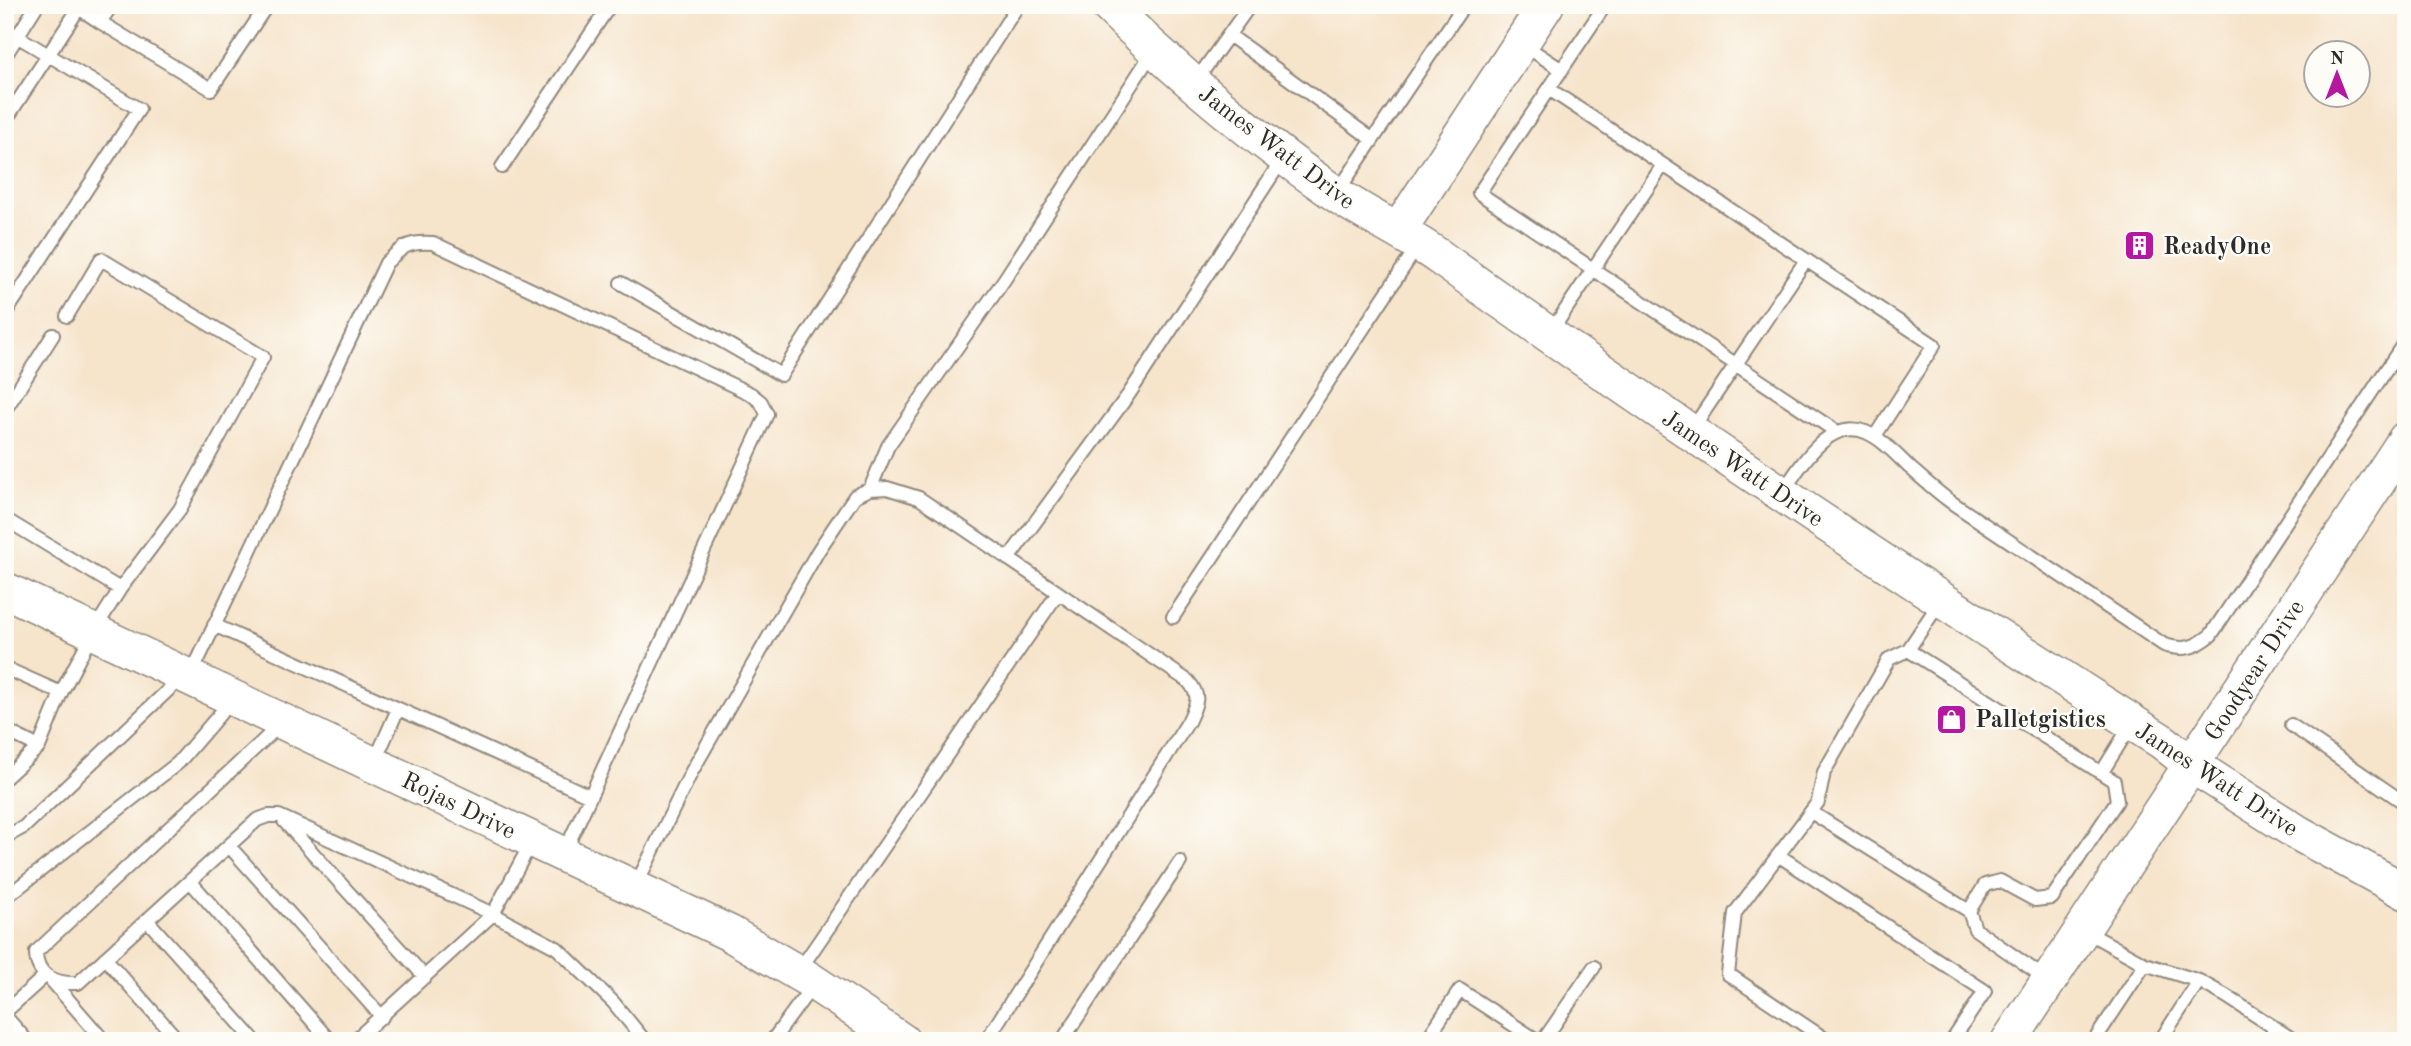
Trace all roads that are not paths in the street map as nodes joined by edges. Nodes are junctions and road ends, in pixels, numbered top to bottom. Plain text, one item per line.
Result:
1 (37, 5) edge
2 (112, 5) edge
3 (267, 5) edge
4 (610, 5) edge
5 (1018, 5) edge
6 (1108, 5) edge
7 (1250, 5) edge
8 (1464, 5) edge
9 (1546, 5) edge
10 (1605, 5) edge
11 (77, 7) edge
12 (100, 22) junction
13 (5, 29) edge
14 (1229, 35) junction
15 (17, 36) junction
16 (1521, 43) junction
17 (1154, 50) junction
18 (5, 55) edge
19 (48, 55) junction
20 (1562, 70) junction
21 (1193, 85) junction
22 (1549, 89) junction
23 (5, 121) edge
24 (1373, 139) junction
25 (1284, 157) junction
26 (1663, 165) junction
27 (502, 167) dead end
28 (1336, 194) junction
29 (1408, 237) junction
30 (1806, 260) junction
31 (1593, 269) junction
32 (621, 283) dead end
33 (5, 314) edge
34 (67, 316) dead end
35 (53, 335) dead end
36 (1548, 336) junction
37 (2406, 340) edge
38 (1736, 365) junction
39 (5, 410) edge
40 (1837, 432) junction
41 (1690, 433) junction
42 (1875, 436) junction
43 (2406, 439) edge
44 (870, 489) junction
45 (1781, 493) junction
46 (5, 519) edge
47 (1008, 559) junction
48 (120, 589) junction
49 (5, 590) edge
50 (1058, 593) junction
51 (1942, 598) junction
52 (1173, 617) dead end
53 (214, 625) junction
54 (93, 632) junction
55 (1908, 650) junction
56 (5, 668) edge
57 (187, 676) junction
58 (61, 693) junction
59 (234, 698) junction
60 (398, 709) junction
61 (284, 721) junction
62 (2132, 723) junction
63 (2291, 725) dead end
64 (5, 730) edge
65 (39, 747) junction
66 (374, 763) junction
67 (2192, 765) junction
68 (2102, 772) junction
69 (5, 778) edge
70 (590, 796) junction
71 (2406, 804) edge
72 (1811, 812) junction
73 (279, 816) junction
74 (5, 837) edge
75 (229, 846) junction
76 (548, 847) junction
77 (1777, 855) junction
78 (1180, 862) dead end
79 (190, 881) junction
80 (634, 888) junction
81 (2406, 892) edge
82 (5, 898) edge
83 (1969, 911) junction
84 (493, 914) junction
85 (147, 920) junction
86 (2083, 930) junction
87 (106, 958) junction
88 (2145, 964) junction
89 (1594, 967) dead end
90 (425, 977) junction
91 (49, 978) junction
92 (806, 978) junction
93 (2049, 981) junction
94 (2199, 981) junction
95 (5, 1014) edge
96 (382, 1017) junction
97 (27, 1041) edge
98 (104, 1041) edge
99 (179, 1041) edge
100 (255, 1041) edge
101 (330, 1041) edge
102 (354, 1041) edge
103 (645, 1041) edge
104 (772, 1041) edge
105 (902, 1041) edge
106 (986, 1041) edge
107 (1062, 1041) edge
108 (1426, 1041) edge
109 (1538, 1041) edge
110 (1543, 1041) edge
111 (1828, 1041) edge
112 (1952, 1041) edge
113 (2009, 1041) edge
114 (2094, 1041) edge
115 (2160, 1041) edge
116 (2295, 1041) edge

1 - 15 lane
2 - 12 lane
3 - 12 lane
4 - 27 lane
5 - 32 lane
6 - 17 street, James Watt Drive
7 - 14 lane
8 - 24 lane
9 - 16 street
10 - 20 lane
11 - 12 lane
11 - 19 lane
13 - 15 lane
14 - 21 lane
14 - 24 lane
15 - 18 lane
15 - 19 lane
16 - 20 lane
16 - 29 street
17 - 21 street, James Watt Drive
17 - 44 lane
19 - 23 lane
19 - 33 lane
20 - 22 lane
21 - 25 street, James Watt Drive
22 - 26 lane
22 - 31 lane
24 - 28 lane
25 - 28 street, James Watt Drive
25 - 47 lane
26 - 30 lane
26 - 31 lane
28 - 29 street, James Watt Drive
29 - 36 street, James Watt Drive
29 - 52 lane
30 - 38 lane
30 - 42 lane
31 - 36 lane
31 - 38 lane
34 - 48 lane
35 - 39 lane
36 - 41 street, James Watt Drive
37 - 42 lane
38 - 40 lane
38 - 41 lane
40 - 42 lane
40 - 45 lane
41 - 45 street, James Watt Drive
43 - 67 street, Goodyear Drive
44 - 47 lane
44 - 80 lane
45 - 51 street, James Watt Drive
46 - 48 lane
47 - 50 lane
48 - 54 lane
49 - 54 street, Rojas Drive
50 - 92 lane
50 - 106 lane
51 - 55 lane
51 - 62 street, James Watt Drive
53 - 57 lane
53 - 60 lane
53 - 70 lane
54 - 57 street, Rojas Drive
54 - 58 lane
55 - 68 lane
55 - 72 lane
56 - 58 lane
57 - 59 street, Rojas Drive
57 - 74 lane
58 - 65 lane
59 - 61 street, Rojas Drive
59 - 82 lane
60 - 66 lane
60 - 70 lane
61 - 66 street, Rojas Drive
61 - 91 lane
62 - 67 street, James Watt Drive
62 - 68 lane
63 - 71 lane
64 - 65 lane
65 - 69 lane
66 - 76 street, Rojas Drive
67 - 81 street, James Watt Drive
67 - 86 street, Goodyear Drive
68 - 83 lane
70 - 76 lane
72 - 77 lane
72 - 83 lane
73 - 75 lane
73 - 84 lane
73 - 90 lane
75 - 79 lane
75 - 96 lane
76 - 80 street, Rojas Drive
76 - 84 lane
77 - 111 lane
77 - 112 lane
78 - 107 lane
79 - 85 lane
79 - 101 lane
80 - 92 street, Rojas Drive
83 - 93 lane
84 - 90 lane
84 - 103 lane
85 - 87 lane
85 - 100 lane
86 - 88 lane
86 - 93 street, Goodyear Drive
87 - 91 lane
87 - 99 lane
88 - 94 lane
88 - 114 lane
89 - 110 lane
90 - 96 lane
91 - 95 lane
91 - 98 lane
92 - 104 lane
92 - 105 street, Rojas Drive
93 - 113 street, Goodyear Drive
94 - 115 lane
94 - 116 lane
95 - 97 lane
96 - 102 lane
108 - 109 lane

